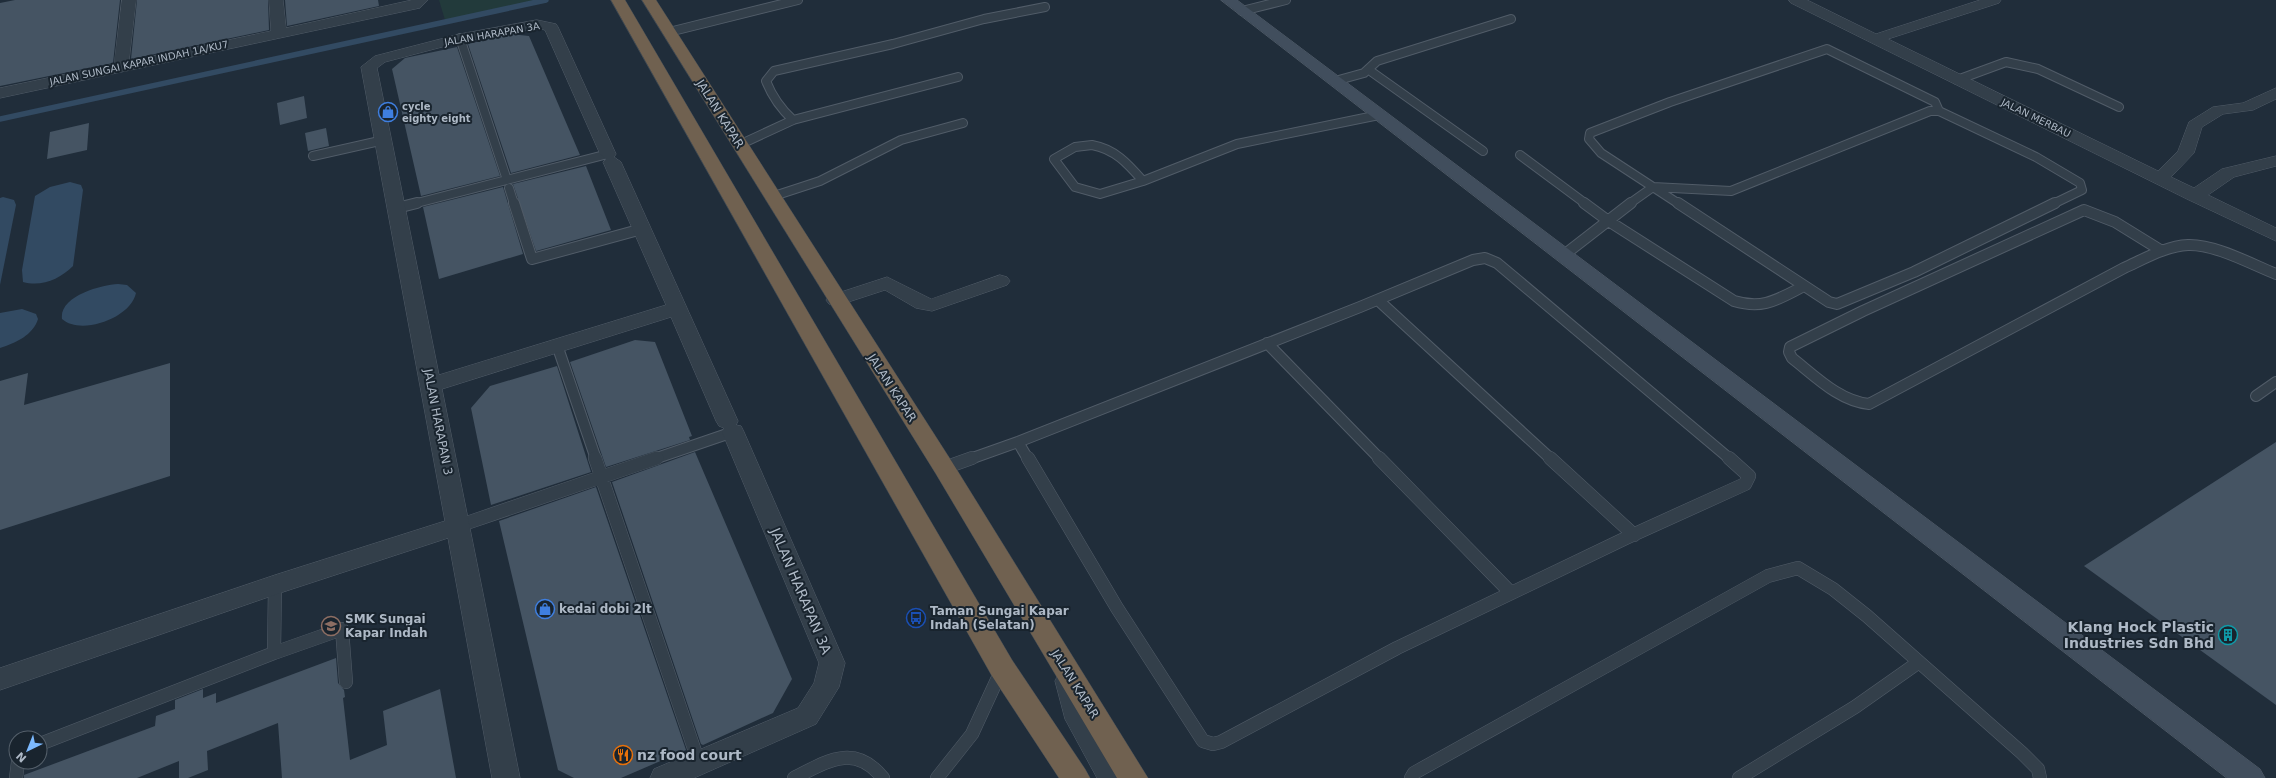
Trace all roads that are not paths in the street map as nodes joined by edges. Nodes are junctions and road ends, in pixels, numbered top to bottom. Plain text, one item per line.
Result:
1 (129, 0) edge
2 (276, 0) edge
3 (421, 0) edge
4 (618, 0) edge
5 (650, 0) edge
6 (798, 0) edge
7 (1286, 0) edge
8 (1796, 0) edge
9 (1994, 0) edge
10 (1235, 5) edge
11 (1045, 7) dead end
12 (1511, 19) dead end
13 (669, 32) junction
14 (279, 34) junction
15 (460, 38) junction
16 (1875, 39) junction
17 (121, 67) junction
18 (369, 67) joint
19 (1369, 70) junction
20 (958, 77) dead end
21 (1957, 80) junction
22 (1334, 82) junction
23 (0, 93) edge
24 (2276, 93) edge
25 (2119, 107) dead end
26 (1939, 111) junction
27 (1379, 115) junction
28 (793, 120) junction
29 (963, 123) dead end
30 (384, 140) junction
31 (739, 145) junction
32 (1483, 151) dead end
33 (1520, 155) dead end
34 (312, 156) dead end
35 (610, 158) junction
36 (2276, 161) edge
37 (2160, 178) junction
38 (1143, 181) junction
39 (508, 184) junction
40 (1653, 187) junction
41 (2195, 196) junction
42 (771, 197) junction
43 (397, 208) junction
44 (1607, 220) junction
45 (642, 229) junction
46 (2276, 235) edge
47 (2162, 251) junction
48 (1564, 255) junction
49 (2276, 274) edge
50 (1000, 281) dead end
51 (1804, 286) junction
52 (836, 300) junction
53 (1378, 300) junction
54 (677, 308) junction
55 (1267, 344) junction
56 (557, 345) junction
57 (2276, 382) edge
58 (431, 385) junction
59 (2256, 396) dead end
60 (730, 426) junction
61 (1018, 442) junction
62 (944, 468) junction
63 (602, 477) junction
64 (458, 526) junction
65 (1634, 534) junction
66 (275, 585) junction
67 (1511, 593) junction
68 (274, 653) junction
69 (1919, 662) junction
70 (1002, 668) junction
71 (1066, 669) junction
72 (0, 679) edge
73 (346, 682) dead end
74 (48, 741) edge
75 (699, 763) junction
76 (506, 778) edge
77 (664, 778) edge
78 (794, 778) edge
79 (883, 778) edge
80 (937, 778) edge
81 (1075, 778) edge
82 (1112, 778) edge
83 (1133, 778) edge
84 (1411, 778) edge
85 (1739, 778) edge
86 (2040, 778) edge
87 (2250, 778) edge

1 - 17 street
2 - 14 street
3 - 14 street, JALAN SUNGAI KAPAR INDAH 1A/KU7
4 - 70 highway
5 - 13 highway, JALAN KAPAR
6 - 13 lane
7 - 10 lane
8 - 16 street, JALAN MERBAU
9 - 16 street
10 - 22 street
11 - 28 lane
12 - 19 lane
13 - 31 highway, JALAN KAPAR
14 - 17 street, JALAN SUNGAI KAPAR INDAH 1A/KU7
15 - 18 street, JALAN HARAPAN 3A
15 - 35 street, JALAN HARAPAN 3A
15 - 39 lane
16 - 21 street, JALAN MERBAU
17 - 23 street, JALAN SUNGAI KAPAR INDAH 1A/KU7
18 - 30 street, JALAN HARAPAN 3
19 - 22 lane
19 - 32 lane
20 - 28 lane
21 - 25 lane
21 - 37 street, JALAN MERBAU
22 - 27 street
24 - 37 street
26 - 40 lane
26 - 40 lane
26 - 51 lane
27 - 38 lane
27 - 48 street
28 - 31 lane
29 - 42 lane
30 - 34 lane
30 - 43 street, JALAN HARAPAN 3
31 - 42 highway, JALAN KAPAR
33 - 44 lane
35 - 39 lane
35 - 45 street, JALAN HARAPAN 3A
36 - 41 street
37 - 41 street, JALAN MERBAU
38 - 38 lane
39 - 43 lane
39 - 45 lane
40 - 44 lane
40 - 51 lane
41 - 46 street, JALAN MERBAU
42 - 52 highway, JALAN KAPAR
43 - 58 street, JALAN HARAPAN 3
44 - 48 lane
44 - 51 lane
45 - 54 street, JALAN HARAPAN 3A
47 - 47 lane
47 - 49 lane
48 - 87 street
50 - 52 street
52 - 62 highway, JALAN KAPAR
53 - 55 lane
53 - 65 lane
53 - 65 lane
54 - 56 street
54 - 60 street, JALAN HARAPAN 3A
55 - 61 lane
55 - 67 lane
56 - 58 street
56 - 63 lane
57 - 59 lane
58 - 64 street, JALAN HARAPAN 3
60 - 63 lane
60 - 75 street, JALAN HARAPAN 3A
61 - 62 lane
61 - 67 lane
62 - 71 highway, JALAN KAPAR
63 - 64 lane
63 - 75 lane
64 - 66 street
64 - 76 street, JALAN HARAPAN 3
65 - 67 lane
66 - 68 lane
66 - 72 street
68 - 73 lane
68 - 74 lane
69 - 84 lane
69 - 85 lane
69 - 86 lane
70 - 80 lane
70 - 81 highway
71 - 82 street
71 - 83 highway, JALAN KAPAR
75 - 77 street, JALAN HARAPAN 3A
78 - 79 lane

